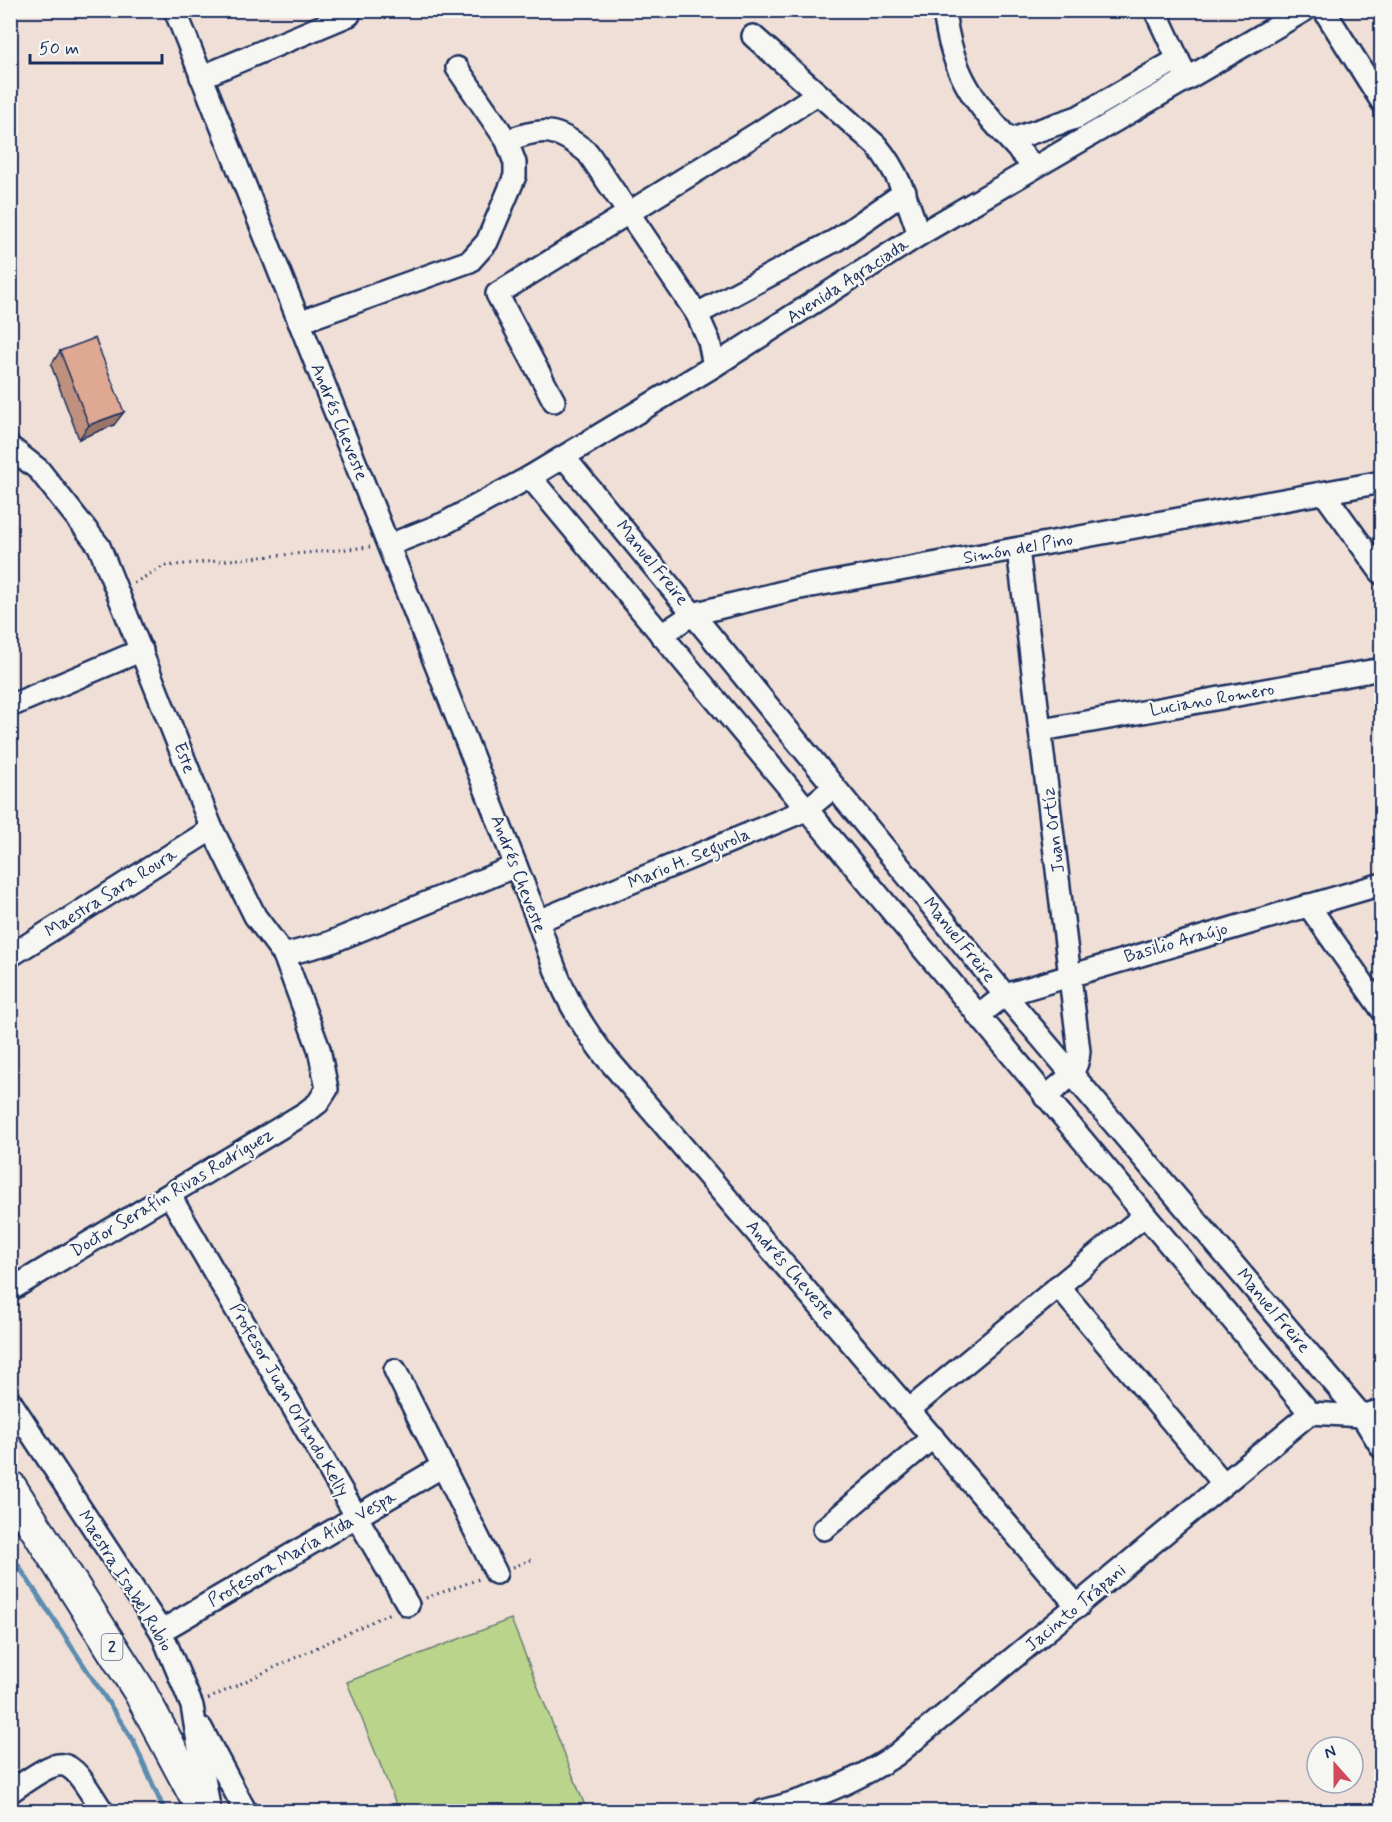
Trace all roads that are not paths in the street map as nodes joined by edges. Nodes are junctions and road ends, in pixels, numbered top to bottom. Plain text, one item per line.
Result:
1 (175, 10) edge
2 (944, 10) edge
3 (1155, 10) edge
4 (1305, 10) edge
5 (1324, 10) edge
6 (349, 15) dead end
7 (753, 36) dead end
8 (457, 68) dead end
9 (1182, 69) junction
10 (201, 77) junction
11 (817, 94) junction
12 (1382, 102) edge
13 (1010, 140) junction
14 (507, 141) junction
15 (1034, 167) junction
16 (905, 192) junction
17 (628, 213) junction
18 (919, 235) junction
19 (697, 314) junction
20 (299, 322) junction
21 (714, 366) junction
22 (554, 401) dead end
23 (11, 447) edge
24 (564, 457) junction
25 (530, 477) junction
26 (1378, 489) edge
27 (1324, 493) junction
28 (389, 545) junction
29 (1018, 549) junction
30 (1382, 574) edge
31 (693, 614) junction
32 (661, 635) junction
33 (142, 650) junction
34 (1382, 669) edge
35 (10, 706) edge
36 (1042, 730) junction
37 (834, 787) junction
38 (806, 810) junction
39 (212, 829) junction
40 (516, 866) junction
41 (1382, 884) edge
42 (1308, 905) junction
43 (538, 921) junction
44 (284, 955) junction
45 (10, 956) edge
46 (1070, 974) junction
47 (1005, 995) junction
48 (1382, 1010) edge
49 (978, 1016) junction
50 (1073, 1074) junction
51 (327, 1089) joint
52 (1045, 1097) junction
53 (170, 1196) junction
54 (1145, 1215) junction
55 (1059, 1286) junction
56 (10, 1290) edge
57 (395, 1370) dead end
58 (10, 1401) edge
59 (910, 1409) junction
60 (1310, 1413) junction
61 (1372, 1413) edge
62 (933, 1437) junction
63 (1382, 1448) edge
64 (443, 1466) junction
65 (1224, 1484) junction
66 (10, 1487) edge
67 (357, 1517) junction
68 (824, 1529) dead end
69 (496, 1573) road end
70 (408, 1605) road end
71 (1078, 1607) junction
72 (161, 1631) junction
73 (193, 1711) junction
74 (10, 1791) edge
75 (764, 1811) edge
76 (103, 1812) edge
77 (204, 1812) edge
78 (209, 1812) edge
79 (246, 1812) edge

1 - 10 street, Andrés Cheveste
2 - 13 street
3 - 9 street
4 - 9 street, Avenida Agraciada
5 - 12 street
6 - 10 street
7 - 11 street
8 - 14 street
9 - 13 street
9 - 15 street, Avenida Agraciada
10 - 20 street, Andrés Cheveste
11 - 16 street
11 - 17 street
13 - 15 street
14 - 17 street
14 - 20 street
15 - 18 street, Avenida Agraciada
16 - 18 street
16 - 19 street
17 - 19 street
17 - 22 street
18 - 21 street, Avenida Agraciada
19 - 21 street
20 - 28 street, Andrés Cheveste
21 - 24 street, Avenida Agraciada
23 - 33 street, Este
24 - 25 street, Avenida Agraciada
24 - 31 street, Manuel Freire
25 - 28 street, Avenida Agraciada
25 - 32 street, Manuel Freire
26 - 27 street, Simón del Pino
27 - 29 street, Simón del Pino
27 - 30 street
28 - 40 street, Andrés Cheveste
29 - 31 street, Simón del Pino
29 - 36 street, Juan Ortíz
31 - 32 street, Simón del Pino
31 - 37 street, Manuel Freire
32 - 38 street, Manuel Freire
33 - 35 street
33 - 39 street, Este
34 - 36 street, Luciano Romero
36 - 46 street, Juan Ortíz
37 - 38 street, Mario H. Segurola
37 - 47 street, Manuel Freire
38 - 43 street, Mario H. Segurola
38 - 49 street, Manuel Freire
39 - 44 street, Este
39 - 45 street, Maestra Sara Roura
40 - 43 street, Andrés Cheveste
40 - 44 street
41 - 42 street, Basilio Araújo
42 - 46 street, Basilio Araújo
42 - 48 street
43 - 59 street, Andrés Cheveste
44 - 51 street, Este
46 - 47 street, Basilio Araújo
46 - 50 street, Juan Ortíz
47 - 49 street, Basilio Araújo
47 - 50 street, Manuel Freire
49 - 52 street, Manuel Freire
50 - 52 street
50 - 61 street, Manuel Freire
51 - 53 street, Doctor Serafín Rivas Rodríguez
52 - 54 street, Manuel Freire
53 - 56 street, Doctor Serafín Rivas Rodríguez
53 - 67 street, Profesor Juan Orlando Kelly
54 - 55 street
54 - 60 street, Manuel Freire
55 - 59 street
55 - 65 street
57 - 64 street
58 - 72 street, Maestra Isabel Rubio
59 - 62 street, Andrés Cheveste
60 - 61 street
60 - 65 street, Jacinto Trápani
61 - 63 street, Manuel Freire
62 - 68 street
62 - 71 street, Andrés Cheveste
64 - 67 street, Profesora María Aída Vespa
64 - 69 street
65 - 71 street, Jacinto Trápani
66 - 77 highway, 2
67 - 70 street, Profesor Juan Orlando Kelly
67 - 72 street, Profesora María Aída Vespa
71 - 75 street, Jacinto Trápani
72 - 73 street, Maestra Isabel Rubio
73 - 78 street, Maestra Isabel Rubio
73 - 79 street
74 - 76 street

